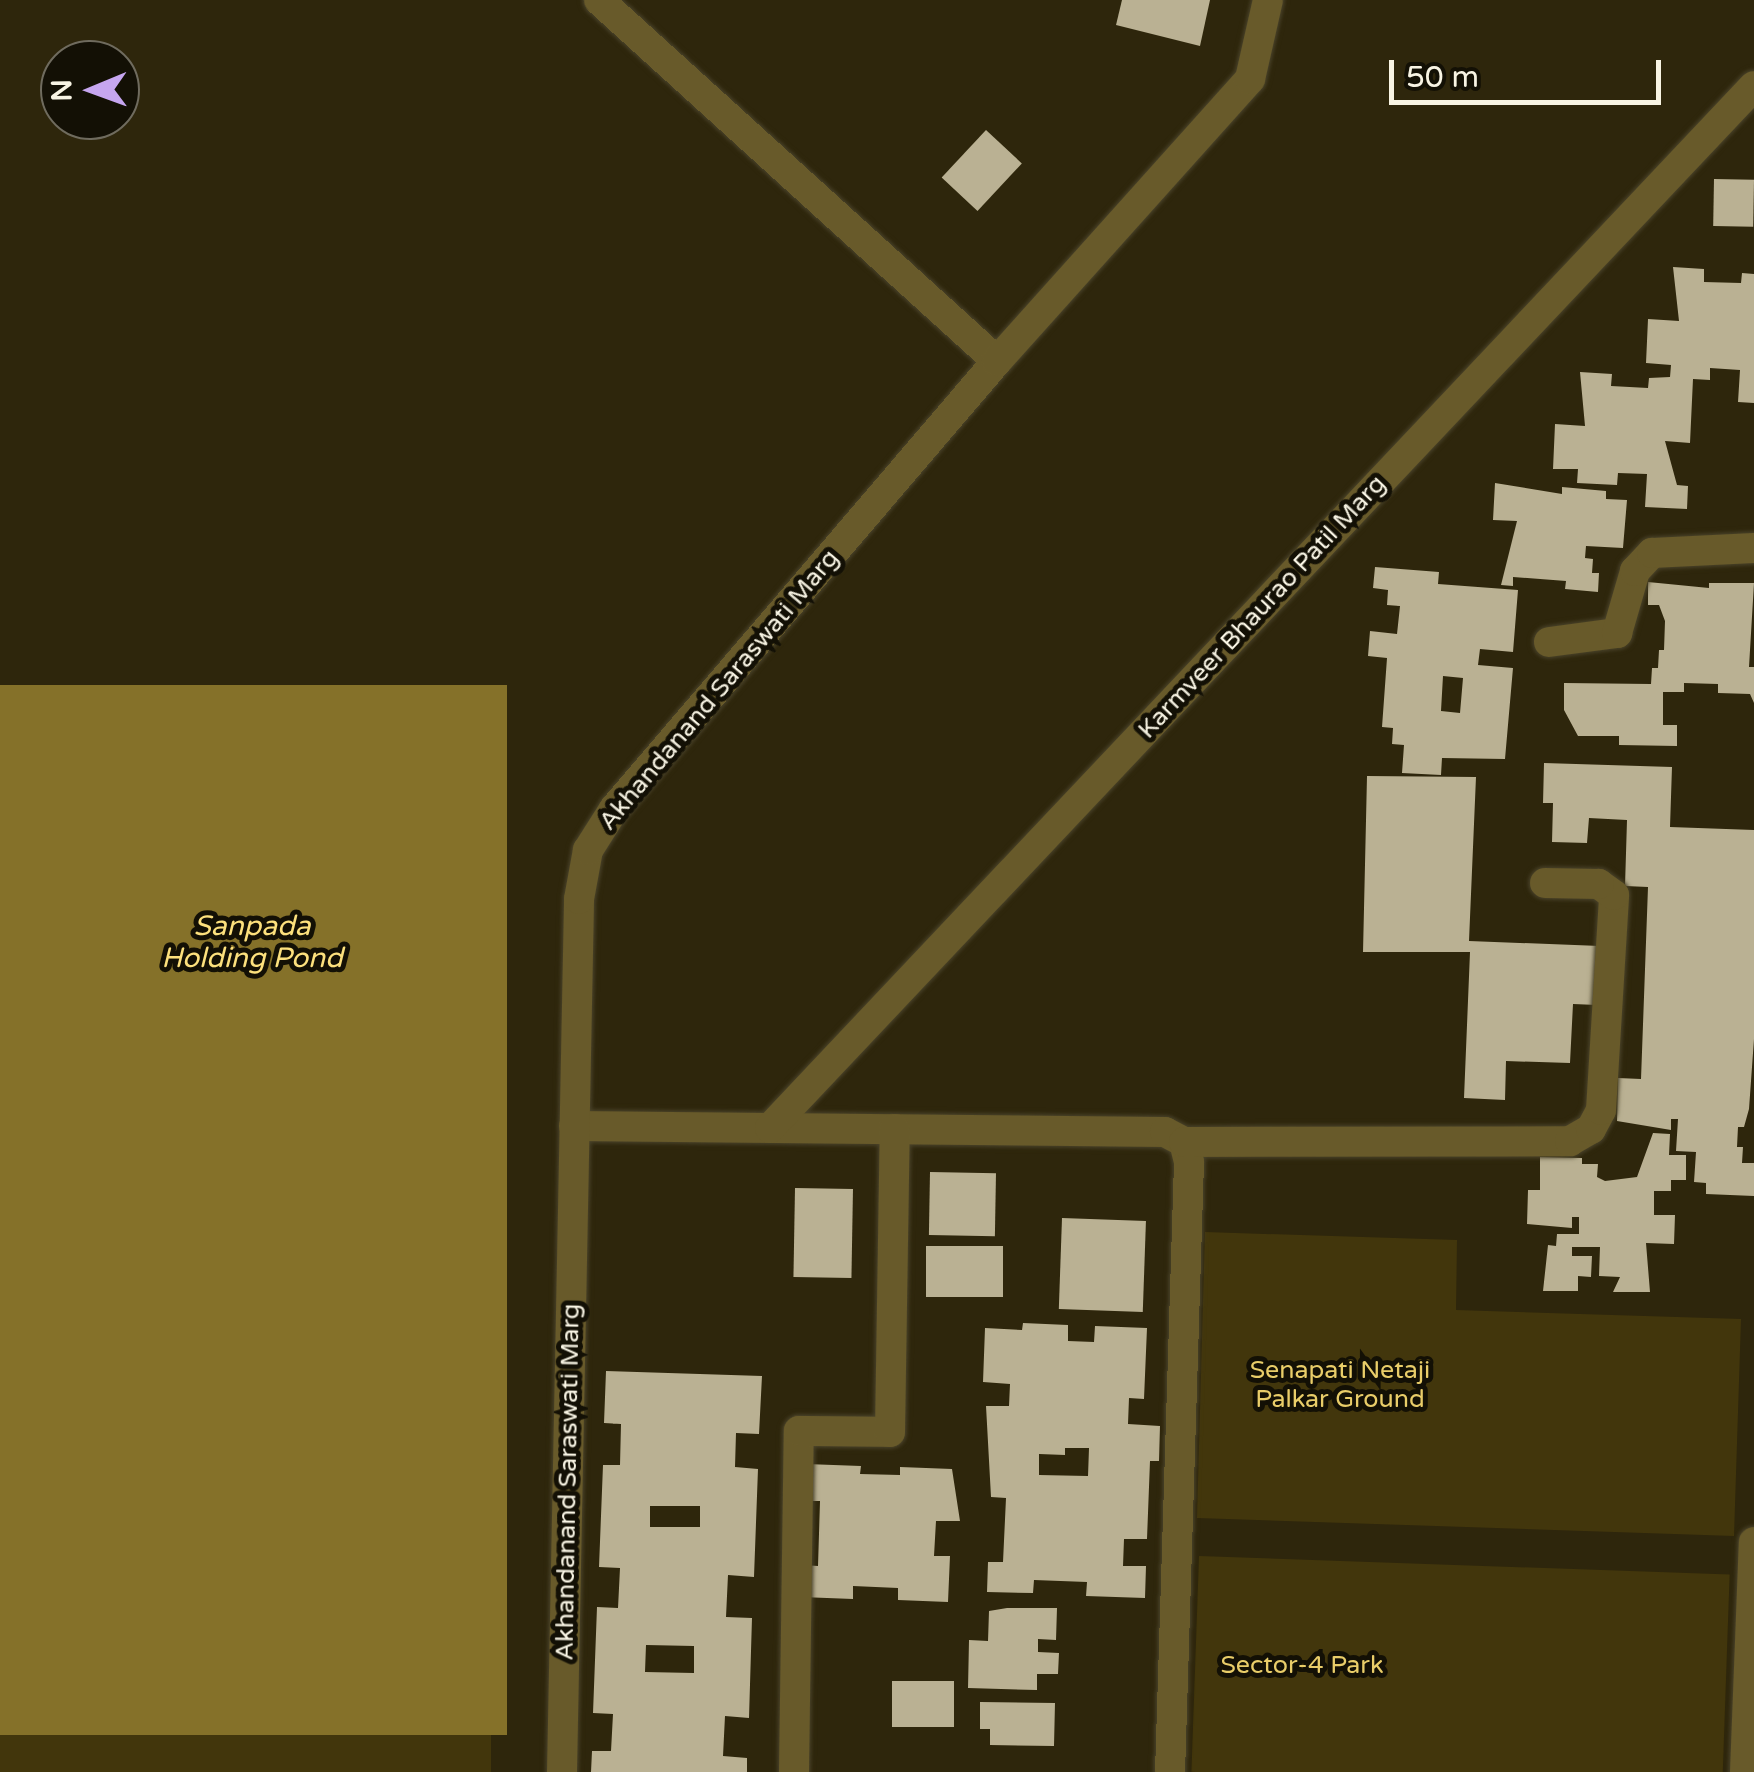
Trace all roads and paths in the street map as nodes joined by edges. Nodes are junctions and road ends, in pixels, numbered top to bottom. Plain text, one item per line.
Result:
1 (599, 0) edge
2 (1268, 0) edge
3 (1754, 86) edge
4 (998, 361) junction
5 (1754, 548) edge
6 (1550, 642) dead end
7 (1544, 882) dead end
8 (574, 1126) junction
9 (770, 1128) junction
10 (894, 1130) junction
11 (1184, 1142) junction
12 (1754, 1542) edge
13 (562, 1772) edge
14 (794, 1772) edge
15 (1170, 1772) edge
16 (1745, 1772) edge

1 - 4 street
2 - 4 street, Akhandanand Saraswati Marg
3 - 9 street, Karmveer Bhaurao Patil Marg
4 - 8 street, Akhandanand Saraswati Marg
5 - 6 street
7 - 11 street
8 - 9 street
8 - 13 street, Akhandanand Saraswati Marg
9 - 10 street
10 - 11 street
10 - 14 street
11 - 15 street
12 - 16 street

